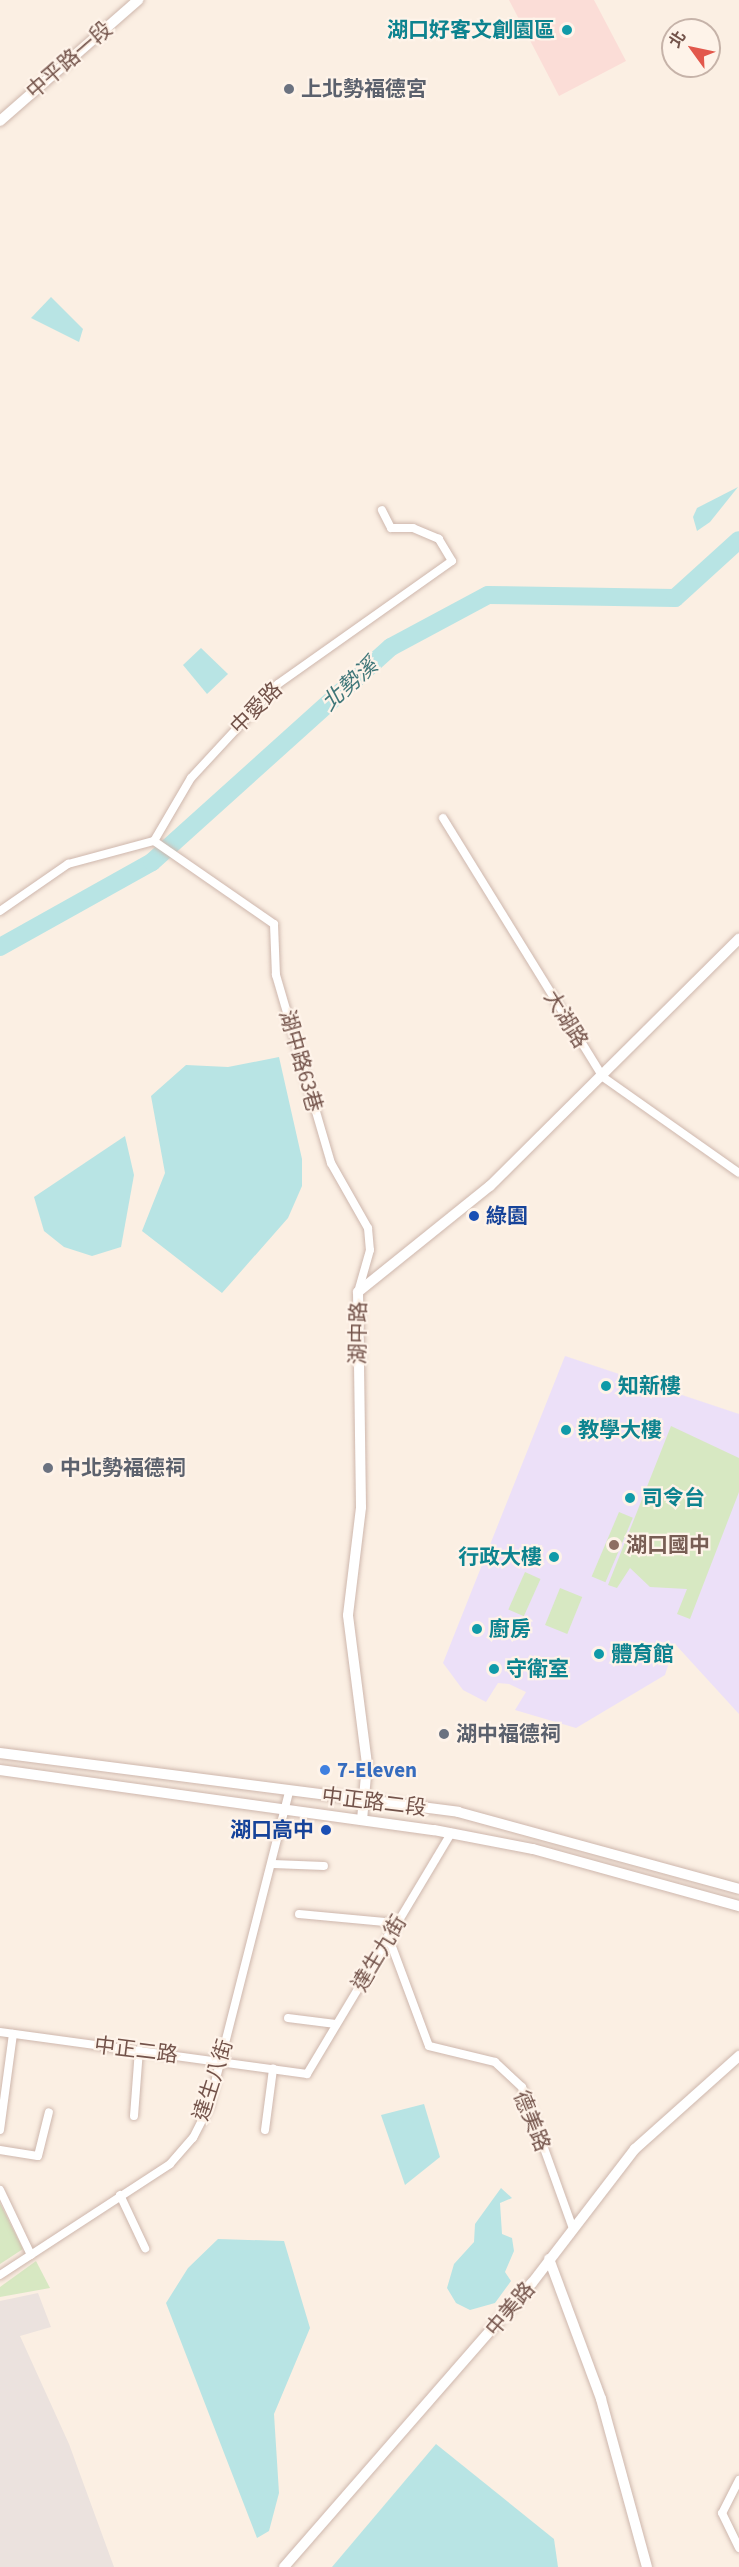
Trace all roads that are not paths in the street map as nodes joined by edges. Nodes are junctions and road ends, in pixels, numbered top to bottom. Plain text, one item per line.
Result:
1 (138, 0) edge
2 (0, 121) edge
3 (382, 510) dead end
4 (443, 818) dead end
5 (154, 841) junction
6 (0, 911) edge
7 (739, 939) edge
8 (603, 1077) junction
9 (739, 1173) edge
10 (358, 1292) junction
11 (0, 1754) edge
12 (0, 1770) edge
13 (289, 1791) junction
14 (365, 1802) junction
15 (287, 1809) junction
16 (362, 1820) junction
17 (451, 1833) junction
18 (273, 1864) junction
19 (324, 1866) dead end
20 (739, 1889) edge
21 (739, 1906) edge
22 (299, 1914) dead end
23 (396, 1923) junction
24 (388, 1936) junction
25 (288, 2018) dead end
26 (336, 2024) junction
27 (0, 2032) edge
28 (13, 2034) junction
29 (139, 2050) junction
30 (739, 2056) edge
31 (221, 2061) junction
32 (273, 2069) junction
33 (307, 2074) joint
34 (49, 2112) dead end
35 (134, 2116) dead end
36 (0, 2130) edge
37 (265, 2130) dead end
38 (0, 2150) edge
39 (0, 2190) edge
40 (120, 2195) junction
41 (572, 2226) junction
42 (145, 2248) dead end
43 (31, 2255) junction
44 (549, 2259) junction
45 (0, 2276) edge
46 (739, 2480) edge
47 (739, 2548) edge
48 (284, 2567) edge
49 (647, 2567) edge

1 - 2 street, 中平路一段
3 - 5 street, 中愛路
4 - 8 street, 大湖路
5 - 6 street
5 - 10 street, 湖中路63巷
7 - 8 street, 湖中路
8 - 9 street, 大湖路
8 - 10 street, 湖中路
10 - 14 street, 湖中路
11 - 13 street, 中正路二段
12 - 15 street, 中正路二段
13 - 14 street, 中正路二段
13 - 15 street, 達生八街
14 - 16 street, 湖中路
14 - 20 street, 中正路二段
15 - 16 street, 中正路二段
15 - 18 street, 達生八街
16 - 17 street, 中正路二段
17 - 21 street, 中正路二段
17 - 23 street, 達生九街
18 - 19 street
18 - 31 street, 達生八街
22 - 23 street
23 - 24 street, 達生九街
24 - 26 street, 達生九街
24 - 41 street, 德美路
25 - 26 street
26 - 33 street, 達生九街
27 - 28 street, 中正二路
28 - 29 street, 中正二路
28 - 36 street
29 - 31 street, 中正二路
29 - 35 street
30 - 41 street, 中美路
31 - 32 street, 中正二路
31 - 40 street, 達生八街
32 - 33 street, 中正二路
32 - 37 street
34 - 38 street
39 - 43 street
40 - 42 street
40 - 43 street, 達生八街
41 - 44 street, 中美路
43 - 45 street, 達生八街
44 - 48 street, 中美路
44 - 49 street
46 - 47 street

